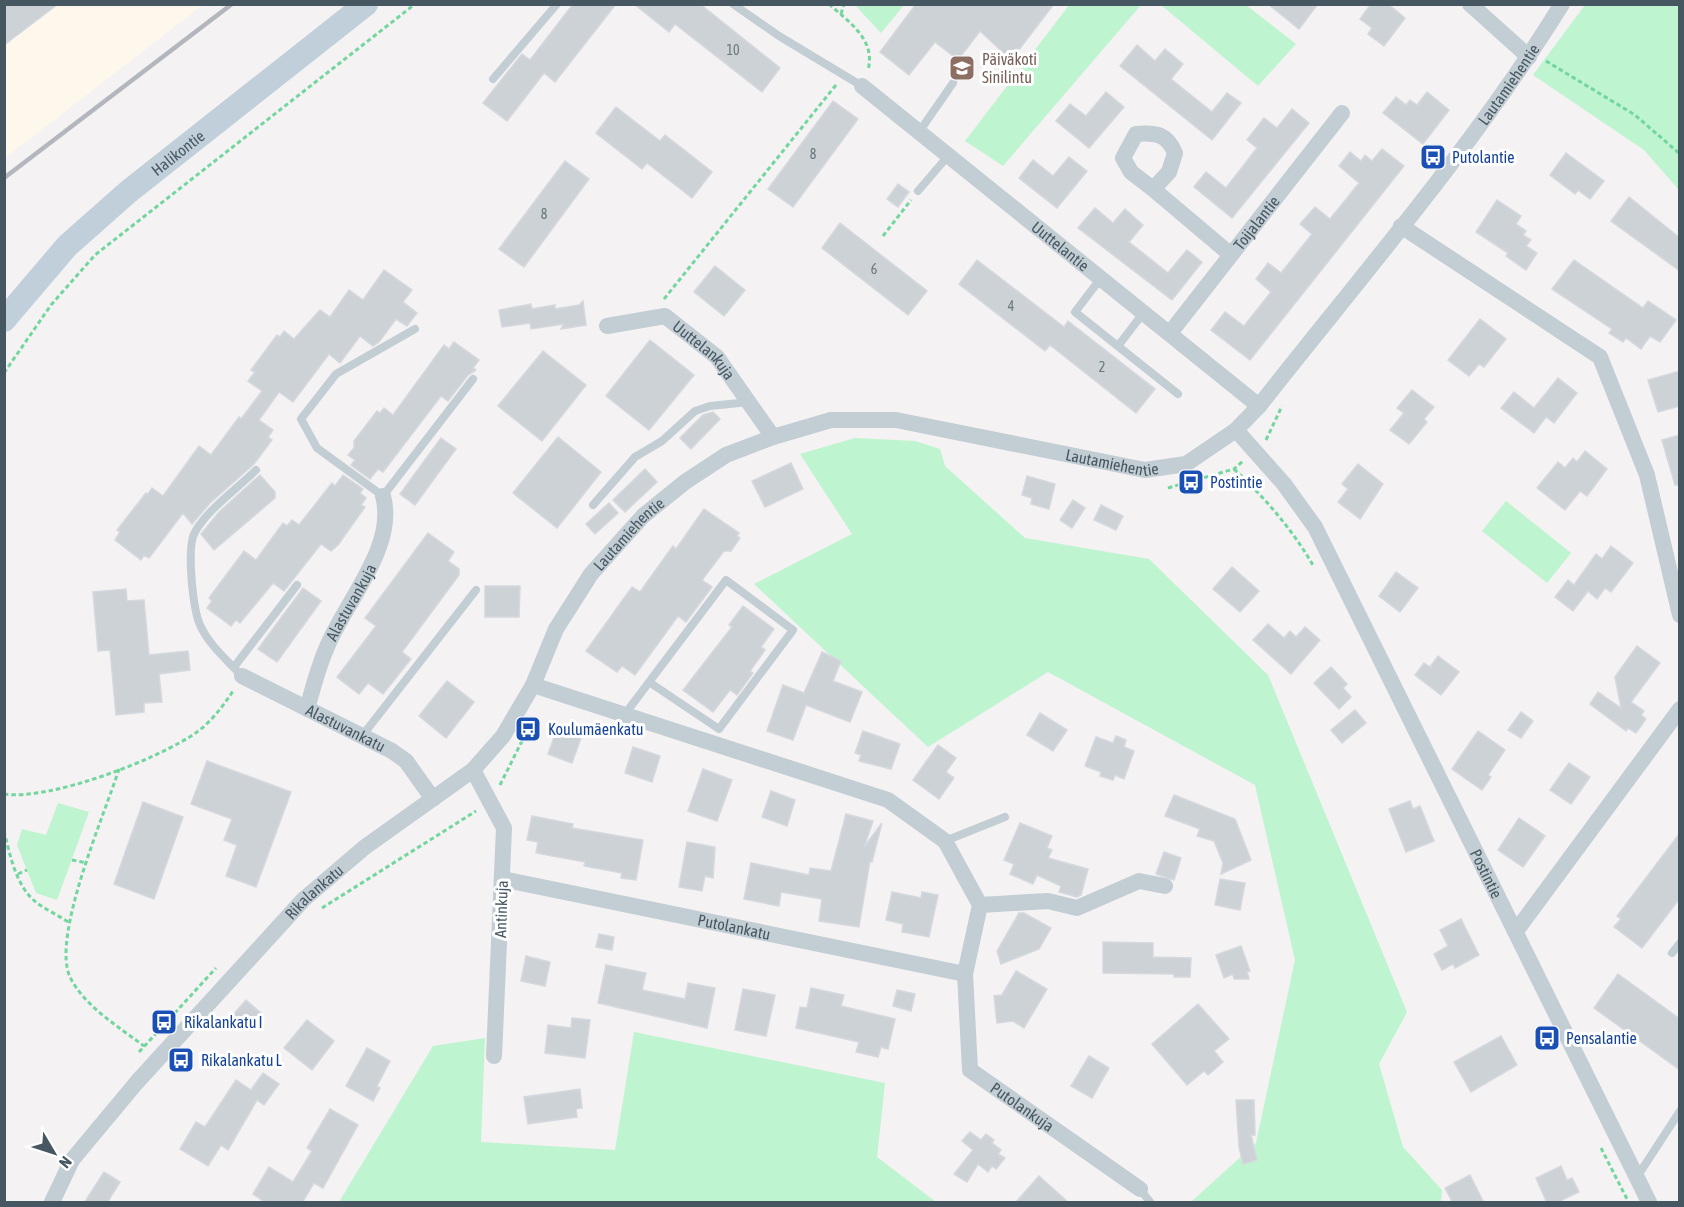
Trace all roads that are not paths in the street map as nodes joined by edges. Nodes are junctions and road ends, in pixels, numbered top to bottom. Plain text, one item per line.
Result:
1 (366, 4) edge
2 (557, 4) edge
3 (733, 4) edge
4 (1470, 4) edge
5 (1562, 4) edge
6 (1537, 58) junction
7 (493, 79) dead end
8 (953, 83) dead end
9 (862, 86) joint
10 (1342, 113) dead end
11 (918, 133) junction
12 (948, 156) junction
13 (1153, 189) dead end
14 (918, 191) road end
15 (1401, 226) junction
16 (1230, 254) junction
17 (1101, 278) junction
18 (1144, 312) junction
19 (4, 320) edge
20 (607, 326) dead end
21 (415, 329) dead end
22 (1170, 333) junction
23 (1118, 346) junction
24 (473, 379) dead end
25 (1178, 394) dead end
26 (750, 402) junction
27 (1259, 406) junction
28 (1236, 430) junction
29 (773, 437) junction
30 (256, 470) dead end
31 (383, 496) junction
32 (593, 505) dead end
33 (297, 585) dead end
34 (476, 590) dead end
35 (579, 592) joint
36 (1680, 615) edge
37 (238, 672) junction
38 (649, 682) junction
39 (533, 685) junction
40 (307, 709) junction
41 (625, 714) junction
42 (1677, 719) edge
43 (362, 736) junction
44 (472, 770) junction
45 (433, 799) junction
46 (1005, 817) dead end
47 (945, 841) junction
48 (502, 879) junction
49 (1165, 886) dead end
50 (980, 905) junction
51 (1516, 931) junction
52 (1680, 943) edge
53 (1672, 953) dead end
54 (965, 974) junction
55 (494, 1056) dead end
56 (1680, 1111) edge
57 (1637, 1178) junction
58 (1140, 1189) joint
59 (52, 1203) edge
60 (1150, 1203) edge
61 (1649, 1203) edge

1 - 19 main road, Halikontie
2 - 7 lane
3 - 9 lane
4 - 6 street
5 - 6 street, Lautamiehentie
6 - 15 street, Lautamiehentie
8 - 11 lane
9 - 11 street, Uuttelantie
10 - 16 street, Toijalantie
11 - 12 street, Uuttelantie
12 - 14 lane
12 - 17 street, Uuttelantie
13 - 16 street
15 - 27 street, Lautamiehentie
15 - 36 street
16 - 22 street, Toijalantie
17 - 18 street, Uuttelantie
17 - 23 lane
18 - 22 street, Uuttelantie
18 - 23 lane
20 - 26 street, Uuttelankuja
21 - 31 lane
22 - 27 street, Uuttelantie
23 - 25 lane
24 - 31 lane
26 - 29 street, Uuttelankuja
26 - 32 lane
27 - 28 street, Lautamiehentie
28 - 29 street, Lautamiehentie
28 - 51 street, Postintie
29 - 35 street, Lautamiehentie
30 - 37 lane
31 - 40 street, Alastuvankuja
33 - 37 lane
34 - 43 lane
35 - 39 street, Rikalankatu
37 - 40 street, Alastuvankatu
38 - 38 lane
38 - 41 lane
39 - 41 street
39 - 44 street, Rikalankatu
40 - 43 street, Alastuvankatu
41 - 47 street
42 - 51 street
43 - 45 street, Alastuvankatu
44 - 45 street, Rikalankatu
44 - 48 street, Antinkuja
45 - 59 street, Rikalankatu
46 - 47 lane
47 - 50 street
48 - 54 street, Putolankatu
48 - 55 street, Antinkuja
49 - 50 street
50 - 54 street
51 - 57 street, Postintie
52 - 53 lane
54 - 58 street, Putolankuja
56 - 57 lane
57 - 61 street, Postintie
58 - 60 lane, Putolankuja

